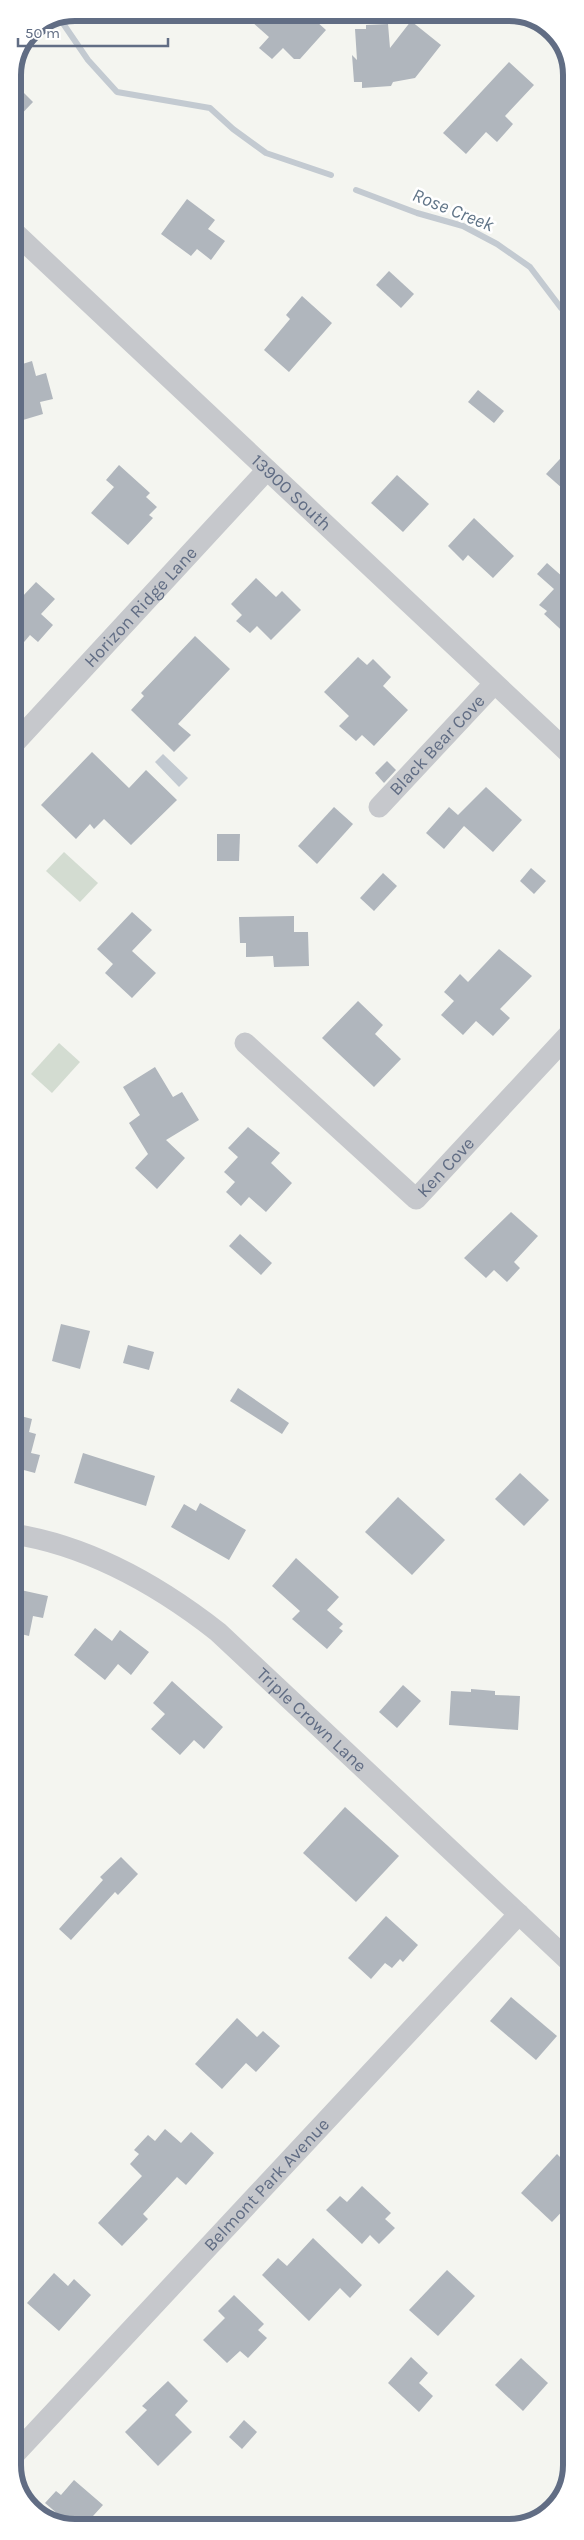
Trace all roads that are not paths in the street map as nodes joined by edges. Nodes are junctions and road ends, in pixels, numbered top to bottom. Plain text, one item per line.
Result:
1 (21, 239) edge
2 (267, 470) junction
3 (494, 684) junction
4 (21, 736) edge
5 (563, 748) edge
6 (380, 807) dead end
7 (563, 1041) edge
8 (245, 1043) dead end
9 (21, 1536) edge
10 (519, 1914) junction
11 (563, 1955) edge
12 (21, 2448) edge

1 - 2 street, 13900 South
2 - 3 street, 13900 South
2 - 4 street, Horizon Ridge Lane
3 - 5 street, 13900 South
3 - 6 street, Black Bear Cove
7 - 8 street, Ken Cove
9 - 10 street, Triple Crown Lane
10 - 11 street, Triple Crown Lane
10 - 12 street, Belmont Park Avenue

